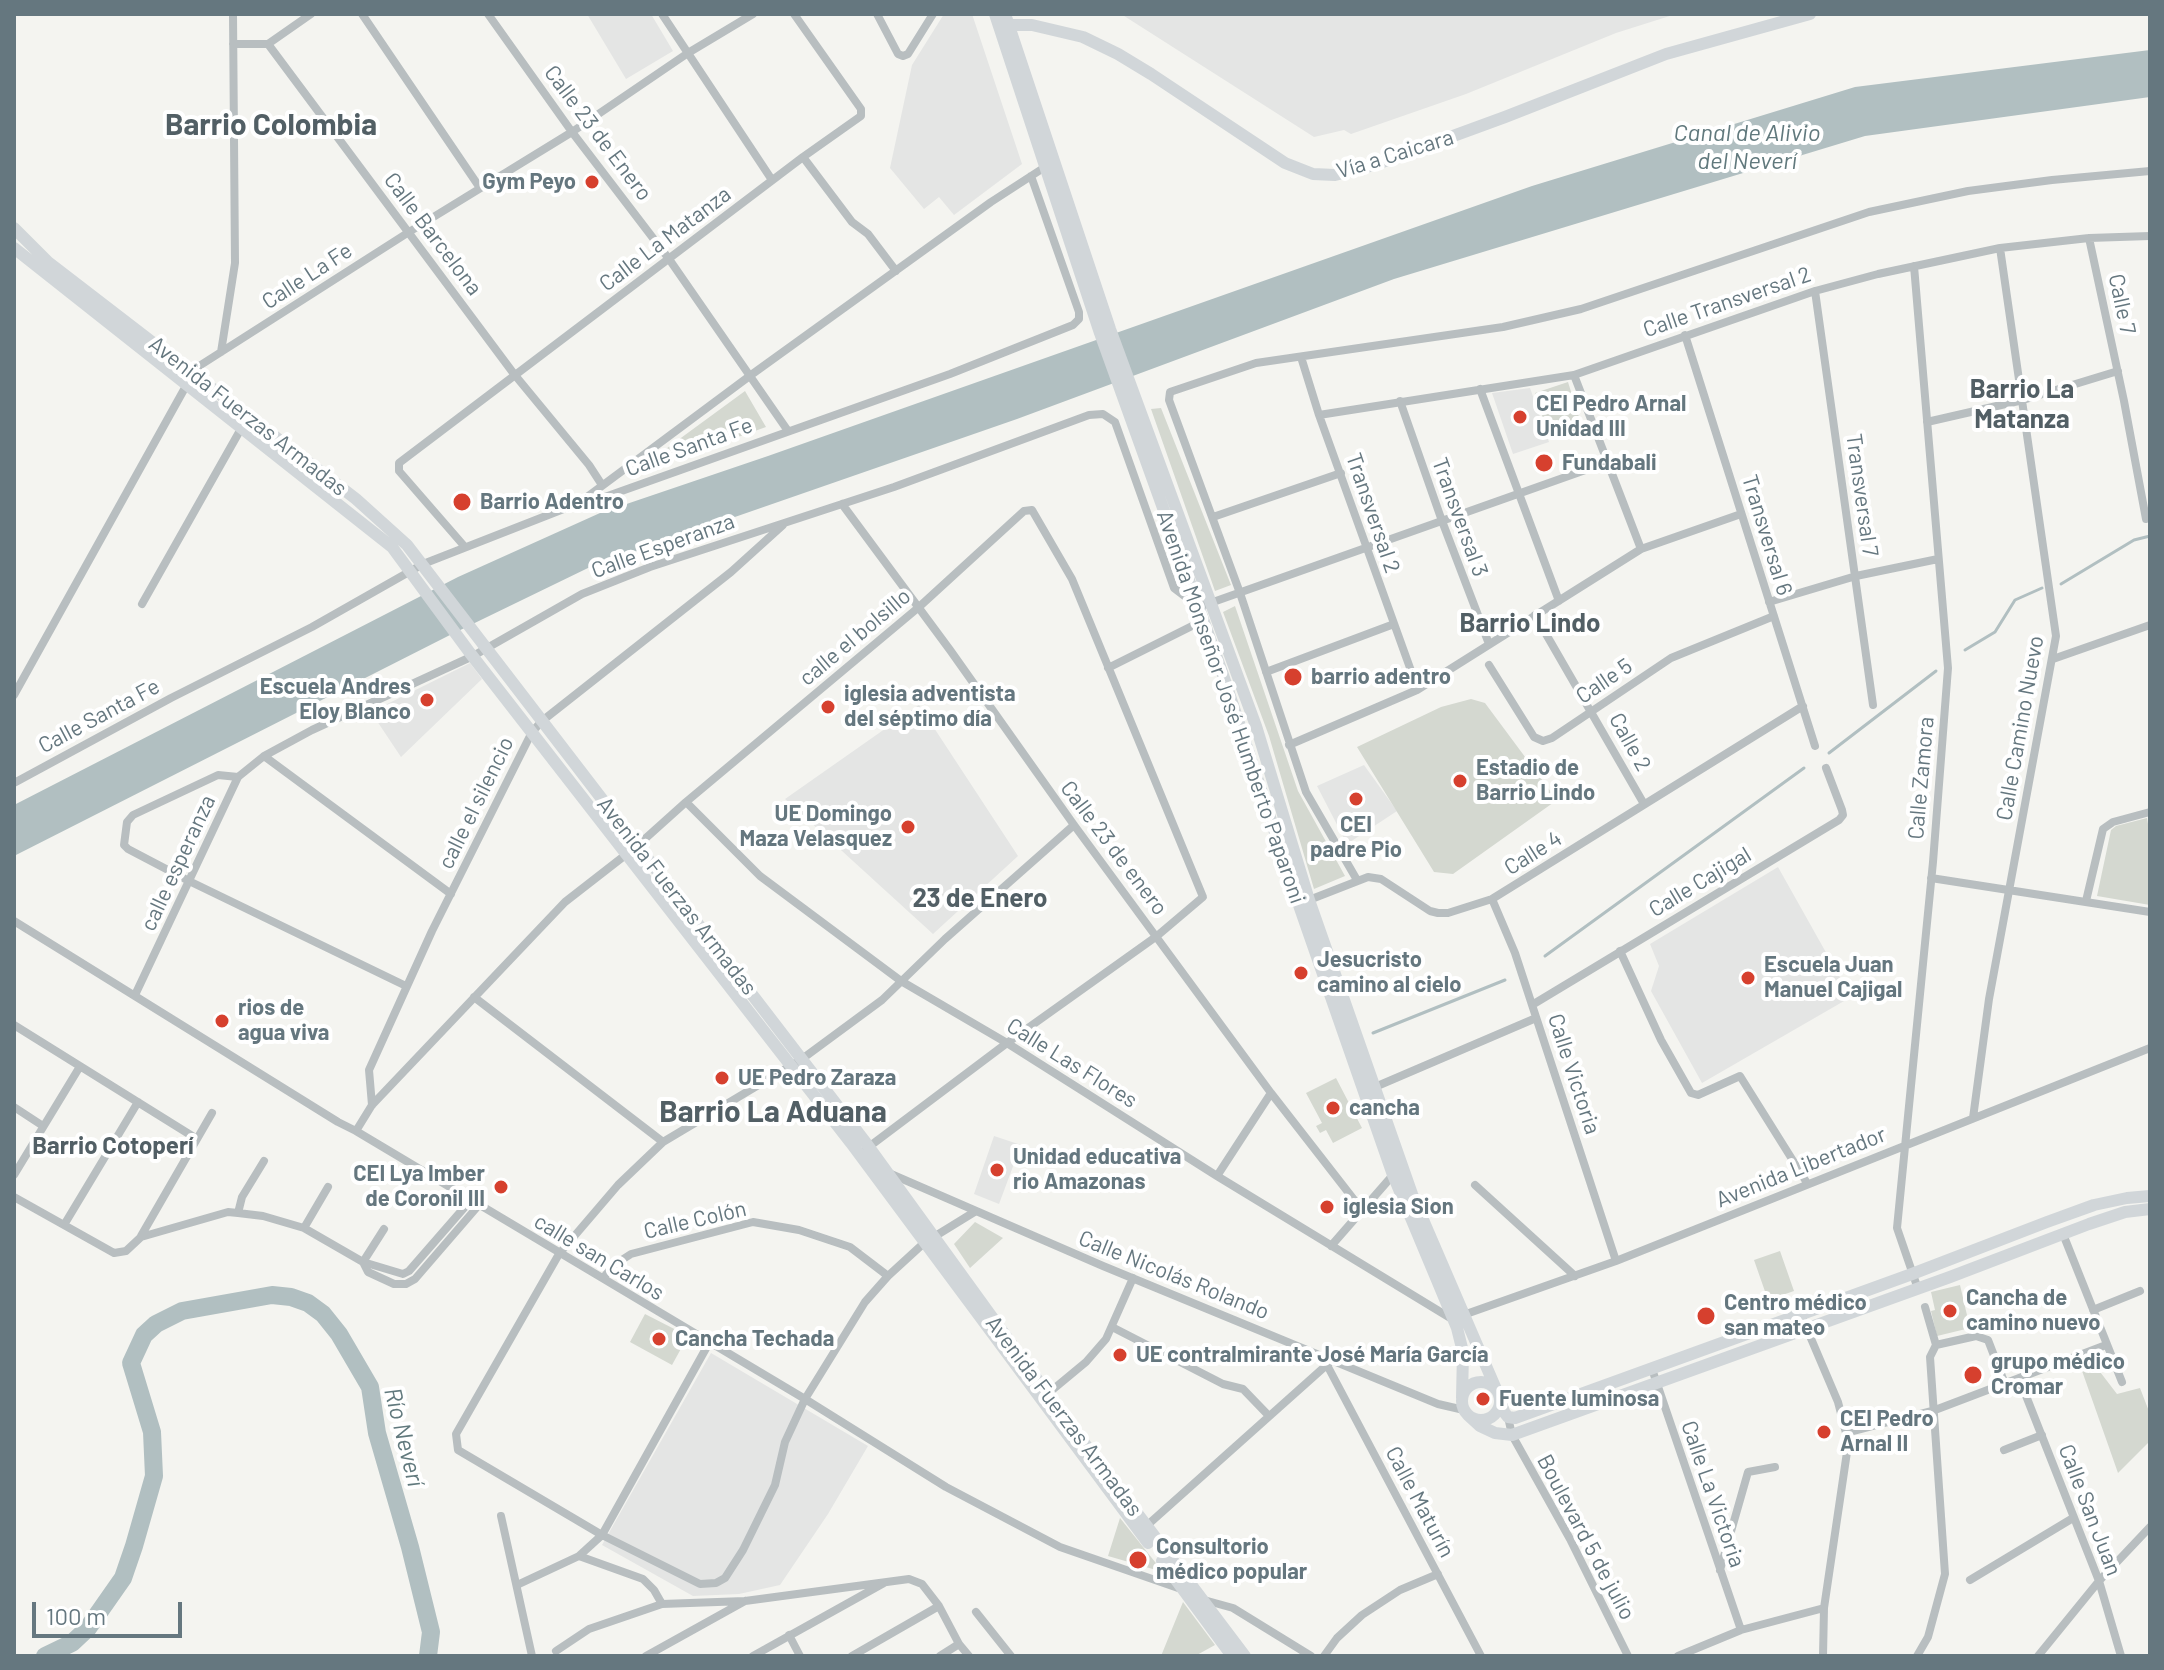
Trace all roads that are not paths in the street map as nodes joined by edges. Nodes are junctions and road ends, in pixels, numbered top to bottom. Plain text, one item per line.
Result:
1 (233, 14) edge
2 (311, 14) edge
3 (362, 14) edge
4 (488, 14) edge
5 (662, 14) edge
6 (753, 14) edge
7 (794, 14) edge
8 (877, 14) edge
9 (933, 14) edge
10 (1810, 14) edge
11 (1002, 19) edge
12 (233, 44) junction
13 (268, 44) junction
14 (688, 53) junction
15 (572, 132) junction
16 (803, 157) junction
17 (1045, 167) junction
18 (2150, 171) edge
19 (1031, 176) junction
20 (772, 180) junction
21 (480, 188) junction
22 (14, 228) edge
23 (409, 232) junction
24 (2150, 236) edge
25 (2089, 238) junction
26 (14, 248) edge
27 (2000, 248) junction
28 (669, 259) junction
29 (1914, 266) junction
30 (896, 271) junction
31 (1815, 291) junction
32 (1105, 331) junction
33 (1685, 335) junction
34 (221, 352) junction
35 (1301, 357) junction
36 (2118, 371) junction
37 (514, 374) junction
38 (751, 375) junction
39 (1574, 375) junction
40 (190, 378) junction
41 (1480, 389) junction
42 (2023, 400) junction
43 (1400, 401) junction
44 (1319, 415) junction
45 (1927, 422) junction
46 (242, 427) junction
47 (788, 431) junction
48 (1608, 462) junction
49 (1341, 473) junction
50 (602, 485) junction
51 (1518, 494) junction
52 (579, 503) junction
53 (842, 504) junction
54 (1741, 514) junction
55 (1213, 517) junction
56 (2146, 519) dead end
57 (1442, 521) junction
58 (786, 522) junction
59 (465, 547) junction
60 (1366, 548) junction
61 (1641, 549) junction
62 (1938, 559) junction
63 (419, 570) junction
64 (1856, 576) junction
65 (1240, 593) junction
66 (1559, 601) junction
67 (1769, 602) junction
68 (142, 604) dead end
69 (1204, 606) junction
70 (919, 607) junction
71 (1535, 615) junction
72 (1774, 616) junction
73 (1204, 620) junction
74 (1394, 624) junction
75 (2150, 625) edge
76 (1489, 644) junction
77 (484, 647) junction
78 (471, 654) junction
79 (2053, 659) junction
80 (1489, 665) dead end
81 (1108, 668) junction
82 (1266, 672) junction
83 (1414, 679) dead end
84 (14, 695) edge
85 (1873, 705) dead end
86 (1803, 706) junction
87 (1592, 711) junction
88 (542, 721) junction
89 (532, 732) junction
90 (1289, 745) junction
91 (1815, 746) dead end
92 (264, 756) junction
93 (1826, 768) dead end
94 (238, 777) junction
95 (14, 783) edge
96 (686, 802) junction
97 (1644, 804) junction
98 (2150, 812) edge
99 (1074, 825) junction
100 (632, 850) junction
101 (1931, 878) junction
102 (1357, 880) junction
103 (189, 881) junction
104 (2010, 888) junction
105 (451, 894) junction
106 (1492, 899) junction
107 (1309, 900) junction
108 (2086, 901) junction
109 (2150, 912) edge
110 (14, 921) edge
111 (1157, 936) junction
112 (1620, 951) junction
113 (901, 981) junction
114 (406, 986) junction
115 (135, 995) junction
116 (474, 997) junction
117 (1532, 1005) junction
118 (1536, 1018) junction
119 (14, 1025) edge
120 (1007, 1043) junction
121 (2150, 1048) edge
122 (796, 1062) junction
123 (79, 1068) junction
124 (1375, 1087) junction
125 (1271, 1093) junction
126 (138, 1102) junction
127 (372, 1105) junction
128 (14, 1107) edge
129 (212, 1113) dead end
130 (1973, 1118) junction
131 (43, 1126) junction
132 (356, 1131) junction
133 (197, 1139) junction
134 (663, 1142) junction
135 (1904, 1145) junction
136 (863, 1150) junction
137 (264, 1161) dead end
138 (870, 1171) junction
139 (887, 1173) junction
140 (14, 1175) edge
141 (1393, 1175) junction
142 (1217, 1176) junction
143 (1807, 1183) junction
144 (1475, 1185) dead end
145 (328, 1187) dead end
146 (2150, 1196) edge
147 (14, 1197) edge
148 (470, 1201) junction
149 (478, 1206) junction
150 (2150, 1209) edge
151 (1362, 1210) junction
152 (976, 1211) junction
153 (238, 1213) junction
154 (64, 1225) junction
155 (304, 1228) junction
156 (384, 1229) dead end
157 (2063, 1234) junction
158 (141, 1237) junction
159 (929, 1241) junction
160 (1331, 1246) junction
161 (559, 1254) junction
162 (1616, 1261) junction
163 (363, 1262) junction
164 (1912, 1274) junction
165 (888, 1276) junction
166 (1575, 1276) junction
167 (603, 1278) junction
168 (1133, 1278) junction
169 (1918, 1289) junction
170 (2140, 1291) dead end
171 (1925, 1307) dead end
172 (2093, 1310) junction
173 (1801, 1315) junction
174 (1458, 1318) junction
175 (1112, 1327) junction
176 (1807, 1329) junction
177 (709, 1343) junction
178 (1936, 1345) junction
179 (2106, 1345) junction
180 (1330, 1362) junction
181 (1652, 1369) junction
182 (2019, 1378) junction
183 (2122, 1382) dead end
184 (1656, 1383) junction
185 (2005, 1384) junction
186 (1497, 1392) junction
187 (1044, 1396) junction
188 (805, 1399) junction
189 (1465, 1408) junction
190 (1935, 1410) junction
191 (1269, 1416) junction
192 (1508, 1417) junction
193 (1846, 1433) junction
194 (1512, 1435) junction
195 (2042, 1435) junction
196 (2004, 1450) dead end
197 (1775, 1467) dead end
198 (501, 1516) dead end
199 (2073, 1518) junction
200 (2150, 1527) edge
201 (1143, 1529) junction
202 (602, 1535) junction
203 (579, 1556) junction
204 (1720, 1571) junction
205 (1438, 1574) junction
206 (1970, 1580) dead end
207 (888, 1581) junction
208 (2099, 1581) junction
209 (517, 1585) junction
210 (1183, 1590) junction
211 (1200, 1599) junction
212 (745, 1601) junction
213 (662, 1604) junction
214 (939, 1606) junction
215 (1824, 1608) junction
216 (976, 1612) dead end
217 (1741, 1630) junction
218 (789, 1635) junction
219 (959, 1644) junction
220 (556, 1651) dead end
221 (1228, 1651) edge
222 (532, 1656) edge
223 (646, 1656) edge
224 (753, 1656) edge
225 (800, 1656) edge
226 (852, 1656) edge
227 (940, 1656) edge
228 (969, 1656) edge
229 (1011, 1656) edge
230 (1245, 1656) edge
231 (1311, 1656) edge
232 (1324, 1656) edge
233 (1481, 1656) edge
234 (1628, 1656) edge
235 (1678, 1656) edge
236 (1823, 1656) edge
237 (1917, 1656) edge
238 (2038, 1656) edge
239 (2121, 1656) edge

1 - 12 street
2 - 13 street
3 - 21 street
4 - 15 street, Calle 23 de Enero
5 - 14 street
6 - 14 street, Calle La Fe
7 - 16 street, Calle La Matanza
8 - 9 street
10 - 11 street, Vía a Caicara
11 - 17 street, Avenida Monseñor José Humberto Paparoni
11 - 32 street, Avenida Monseñor José Humberto Paparoni
12 - 13 street
12 - 34 street
13 - 23 street, Calle Barcelona
14 - 15 street, Calle La Fe
14 - 20 street
15 - 21 street, Calle La Fe
15 - 28 street, Calle 23 de Enero
16 - 20 street, Calle La Matanza
16 - 30 street
17 - 19 street
17 - 32 street, Avenida Monseñor José Humberto Paparoni
18 - 35 street
19 - 30 street
19 - 47 street, Calle Santa Fe
20 - 28 street, Calle La Matanza
21 - 23 street, Calle La Fe
22 - 40 street, Avenida Fuerzas Armadas
23 - 34 street, Calle La Fe
23 - 37 street, Calle Barcelona
24 - 25 street, Calle Transversal 2
25 - 27 street, Calle Transversal 2
25 - 36 street, Calle 7
26 - 40 street, Avenida Fuerzas Armadas
27 - 29 street, Calle Transversal 2
27 - 42 street, Calle Camino Nuevo
28 - 37 street, Calle La Matanza
28 - 38 street, Calle 23 de Enero
29 - 31 street, Calle Transversal 2
29 - 45 street, Calle Zamora
30 - 38 street
31 - 33 street, Calle Transversal 2
31 - 64 street, Transversal 7
32 - 69 street, Avenida Monseñor José Humberto Paparoni
33 - 39 street, Calle Transversal 2
33 - 54 street, Transversal 6
34 - 40 street, Calle La Fe
35 - 44 street, Transversal 2
35 - 55 street
36 - 42 street
36 - 56 street, Calle 7
37 - 50 street, Calle Barcelona
37 - 59 street, Calle La Matanza
38 - 47 street, Calle 23 de Enero
38 - 50 street
39 - 41 street, Calle Transversal 2
39 - 48 street
40 - 46 street, Avenida Fuerzas Armadas
40 - 63 street, Avenida Fuerzas Armadas
40 - 84 street, Calle La Fe
41 - 43 street, Calle Transversal 2
41 - 51 street
42 - 45 street
42 - 79 street, Calle Camino Nuevo
43 - 44 street, Calle Transversal 2
43 - 57 street, Transversal 3
44 - 49 street, Transversal 2
45 - 62 street, Calle Zamora
46 - 63 street, Avenida Fuerzas Armadas
46 - 68 street
47 - 52 street, Calle Santa Fe
48 - 51 street
48 - 61 street
49 - 55 street
49 - 60 street, Transversal 2
50 - 52 street
51 - 57 street
51 - 66 street
52 - 59 street, Calle Santa Fe
53 - 58 street, Calle Esperanza
53 - 69 street, Calle Esperanza
53 - 70 street, Calle 23 de enero
54 - 61 street
54 - 67 street, Transversal 6
55 - 65 street
57 - 60 street
57 - 76 street, Transversal 3
58 - 77 street, Calle Esperanza
58 - 88 street, calle el silencio
59 - 63 street, Calle Santa Fe
60 - 65 street
60 - 74 street, Transversal 2
61 - 66 street
62 - 64 street
62 - 101 street, Calle Zamora
63 - 77 street, Avenida Fuerzas Armadas
63 - 78 street, Avenida Fuerzas Armadas
63 - 95 street, Calle Santa Fe
64 - 67 street
64 - 85 street, Transversal 7
65 - 69 street
65 - 82 street
66 - 71 street
67 - 72 street, Transversal 6
69 - 73 street, Avenida Monseñor José Humberto Paparoni
69 - 107 street, Avenida Monseñor José Humberto Paparoni
70 - 81 street, calle el bolsillo
70 - 96 street, calle el bolsillo
70 - 99 street, Calle 23 de enero
71 - 76 street
71 - 87 street, Calle 2
72 - 86 street, Transversal 6
72 - 87 street, Calle 5
73 - 81 street
73 - 141 street, Avenida Monseñor José Humberto Paparoni
74 - 82 street
74 - 83 street, Transversal 2
75 - 79 street
76 - 90 street
77 - 78 street, Calle Esperanza
77 - 88 street, Avenida Fuerzas Armadas
78 - 89 street, Avenida Fuerzas Armadas
78 - 92 street, Calle Esperanza
79 - 104 street, Calle Camino Nuevo
80 - 87 street, Calle 5
81 - 111 street, calle el bolsillo
82 - 90 street
86 - 91 street, Transversal 6
86 - 97 street, Calle 4
87 - 97 street, Calle 2
88 - 89 street, calle el silencio
88 - 100 street, Avenida Fuerzas Armadas
89 - 100 street, Avenida Fuerzas Armadas
89 - 105 street, calle el silencio
90 - 102 street
92 - 94 street, calle esperanza
92 - 105 street
93 - 112 street, Calle Cajigal
94 - 103 street, calle esperanza
94 - 103 street
96 - 100 street, calle el bolsillo
96 - 113 street, Calle Las Flores
97 - 106 street, Calle 4
98 - 108 street
99 - 111 street, Calle 23 de enero
99 - 113 street
100 - 116 street, calle el bolsillo
100 - 122 street, Avenida Fuerzas Armadas
101 - 104 street
101 - 135 street, Calle Zamora
102 - 106 street, Calle 4
102 - 107 street
103 - 114 street
103 - 115 street, calle esperanza
104 - 108 street
104 - 130 street, Calle Camino Nuevo
105 - 114 street, calle el silencio
106 - 117 street, Calle Victoria
107 - 124 street, Avenida Monseñor José Humberto Paparoni
108 - 109 street
110 - 115 street, calle san Carlos
111 - 120 street
111 - 125 street, Calle 23 de enero
112 - 117 street, Calle Cajigal
112 - 143 street
113 - 120 street, Calle Las Flores
113 - 122 street
114 - 127 street, calle el silencio
115 - 132 street, calle san Carlos
116 - 127 street, calle el bolsillo
116 - 134 street
117 - 118 street, Calle Victoria
118 - 124 street
118 - 162 street, Calle Victoria
119 - 123 street
120 - 136 street
120 - 142 street, Calle Las Flores
121 - 130 street, Avenida Libertador
122 - 134 street
122 - 136 street, Avenida Fuerzas Armadas
123 - 126 street
123 - 131 street
124 - 174 street, Avenida Monseñor José Humberto Paparoni
125 - 142 street
125 - 151 street, Calle 23 de enero
126 - 133 street
126 - 154 street
127 - 132 street, calle el bolsillo
128 - 131 street
129 - 133 street
130 - 135 street, Avenida Libertador
131 - 140 street
132 - 148 street, calle san Carlos
133 - 158 street
134 - 161 street
135 - 143 street, Avenida Libertador
135 - 164 street, Calle Zamora
136 - 138 street, Avenida Fuerzas Armadas
136 - 139 street, Avenida Fuerzas Armadas
137 - 153 street
138 - 139 street, Calle Nicolás Rolando
138 - 159 street, Avenida Fuerzas Armadas
139 - 152 street, Calle Nicolás Rolando
139 - 159 street, Avenida Fuerzas Armadas
141 - 151 street
141 - 174 street, Avenida Monseñor José Humberto Paparoni
142 - 160 street, Calle Las Flores
143 - 162 street, Avenida Libertador
144 - 166 street
145 - 155 street
146 - 164 street
147 - 154 street
148 - 149 street, calle san Carlos
148 - 163 street
149 - 161 street, calle san Carlos
149 - 163 street
150 - 157 street
151 - 160 street
152 - 159 street
152 - 168 street, Calle Nicolás Rolando
153 - 155 street
153 - 158 street
154 - 158 street
155 - 163 street
156 - 163 street
157 - 169 street
157 - 172 street
159 - 165 street
159 - 187 street, Avenida Fuerzas Armadas
160 - 174 street, Calle Las Flores
161 - 167 street, calle san Carlos
161 - 202 street
162 - 166 street, Avenida Libertador
164 - 169 street, Calle Zamora
164 - 173 street
165 - 167 street, Calle Colón
165 - 188 street
166 - 174 street, Avenida Libertador
167 - 177 street, calle san Carlos
168 - 175 street
168 - 180 street, Calle Nicolás Rolando
169 - 176 street
170 - 172 street
171 - 178 street
172 - 179 street
173 - 176 street
173 - 181 street
174 - 186 street, Avenida Monseñor José Humberto Paparoni
174 - 189 street, Avenida Monseñor José Humberto Paparoni
175 - 187 street
175 - 191 street
176 - 184 street
176 - 193 street
177 - 188 street, calle san Carlos
177 - 202 street
178 - 185 street
178 - 190 street
179 - 182 street
179 - 183 street
180 - 189 street, Calle Nicolás Rolando
180 - 191 street
180 - 205 street, Calle Maturín
181 - 184 street, Calle La Victoria
181 - 192 street
182 - 185 street
182 - 195 street, Calle San Juan
184 - 194 street
184 - 204 street, Calle La Victoria
185 - 190 street
186 - 189 street
186 - 189 street
186 - 192 street, Avenida Monseñor José Humberto Paparoni
187 - 201 street, Avenida Fuerzas Armadas
188 - 202 street
188 - 210 street, calle san Carlos
189 - 194 street
190 - 193 street
190 - 237 street
191 - 201 street
192 - 194 street, Boulevard 5 de julio
193 - 215 street
194 - 234 street, Boulevard 5 de julio
195 - 196 street
195 - 199 street, Calle San Juan
197 - 204 street
198 - 209 street
199 - 206 street
199 - 208 street, Calle San Juan
200 - 208 street
201 - 210 street, Avenida Fuerzas Armadas
201 - 211 street, Avenida Fuerzas Armadas
202 - 203 street
203 - 209 street
203 - 213 street
204 - 217 street, Calle La Victoria
205 - 232 street
205 - 233 street, Calle Maturín
207 - 212 street
207 - 214 street
207 - 218 street
208 - 238 street
208 - 239 street, Calle San Juan
209 - 222 street
210 - 211 street
210 - 221 street, Avenida Fuerzas Armadas
211 - 221 street, Avenida Fuerzas Armadas
211 - 231 street
212 - 213 street
212 - 223 street
213 - 220 street
214 - 219 street
214 - 226 street
215 - 217 street
215 - 236 street
216 - 229 street
217 - 235 street
218 - 224 street
218 - 225 street
219 - 227 street
219 - 228 street
221 - 230 street, Avenida Fuerzas Armadas

